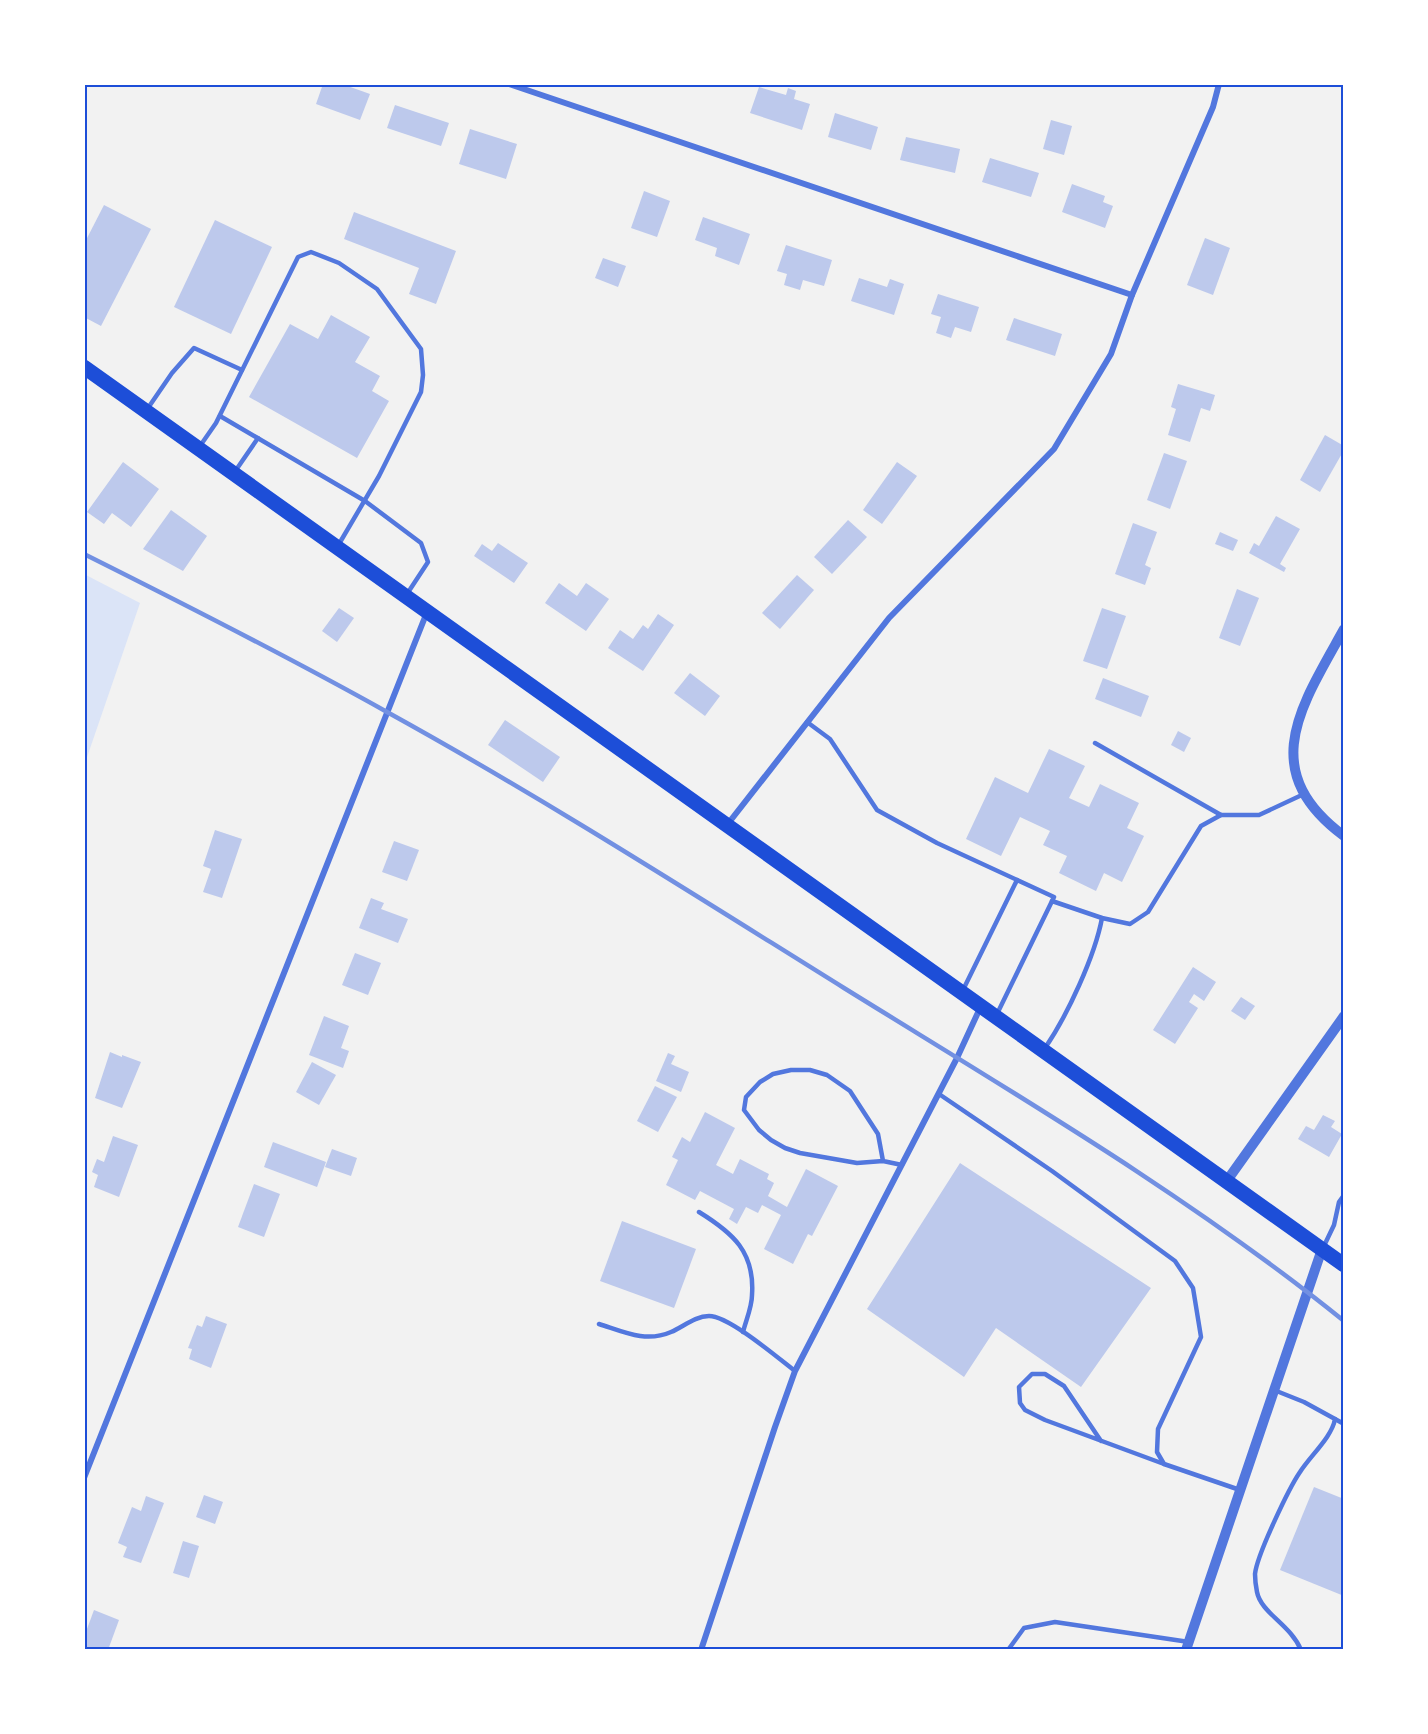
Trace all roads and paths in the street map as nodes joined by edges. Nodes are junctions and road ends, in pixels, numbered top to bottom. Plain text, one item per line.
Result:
1 (509, 84) edge
2 (1219, 84) edge
3 (1132, 295) junction
4 (84, 367) edge
5 (242, 370) junction
6 (146, 410) junction
7 (220, 416) junction
8 (258, 438) junction
9 (199, 448) junction
10 (234, 473) junction
11 (365, 501) junction
12 (338, 547) junction
13 (405, 596) junction
14 (427, 611) junction
15 (1344, 629) edge
16 (807, 722) junction
17 (1095, 743) dead end
18 (1305, 793) junction
19 (1221, 815) junction
20 (727, 825) junction
21 (1340, 833) edge
22 (1344, 844) edge
23 (1017, 879) junction
24 (1052, 901) junction
25 (1102, 918) junction
26 (962, 992) junction
27 (982, 1006) junction
28 (996, 1016) junction
29 (1344, 1016) edge
30 (1043, 1051) junction
31 (939, 1094) junction
32 (883, 1161) junction
33 (902, 1165) junction
34 (1226, 1182) junction
35 (1344, 1195) edge
36 (699, 1212) dead end
37 (1322, 1249) junction
38 (1344, 1265) edge
39 (599, 1323) dead end
40 (742, 1332) junction
41 (795, 1371) junction
42 (1274, 1390) junction
43 (1335, 1419) junction
44 (1344, 1424) edge
45 (1101, 1441) junction
46 (1164, 1464) junction
47 (84, 1478) edge
48 (1240, 1490) junction
49 (1187, 1646) edge
50 (701, 1650) edge
51 (1008, 1650) edge
52 (1301, 1650) edge

1 - 3 street
2 - 3 street
3 - 16 street
4 - 6 main road
5 - 6 lane
5 - 7 lane
5 - 11 lane
6 - 9 main road
7 - 8 lane
7 - 9 lane
8 - 10 lane
8 - 11 lane
9 - 10 main road
10 - 12 main road
11 - 12 lane
11 - 13 lane
12 - 13 main road
13 - 14 main road
14 - 20 main road
14 - 47 street
15 - 18 street
16 - 20 street
16 - 23 lane
17 - 19 lane
18 - 19 lane
18 - 21 street
19 - 25 lane
20 - 26 main road
21 - 22 street
23 - 24 lane
23 - 26 lane
24 - 25 lane
24 - 28 lane
25 - 30 lane
26 - 27 main road
27 - 28 main road
27 - 31 street
28 - 30 main road
29 - 34 street
30 - 34 main road
31 - 33 street
31 - 46 lane
32 - 32 lane
32 - 33 lane
33 - 41 street
34 - 37 main road
35 - 37 lane
36 - 40 lane
37 - 38 main road
37 - 42 street
39 - 40 lane
40 - 41 lane
41 - 50 street
42 - 43 lane
42 - 48 street
43 - 44 lane
43 - 52 lane
45 - 45 lane
45 - 46 lane
46 - 48 lane
48 - 49 street
49 - 51 lane

